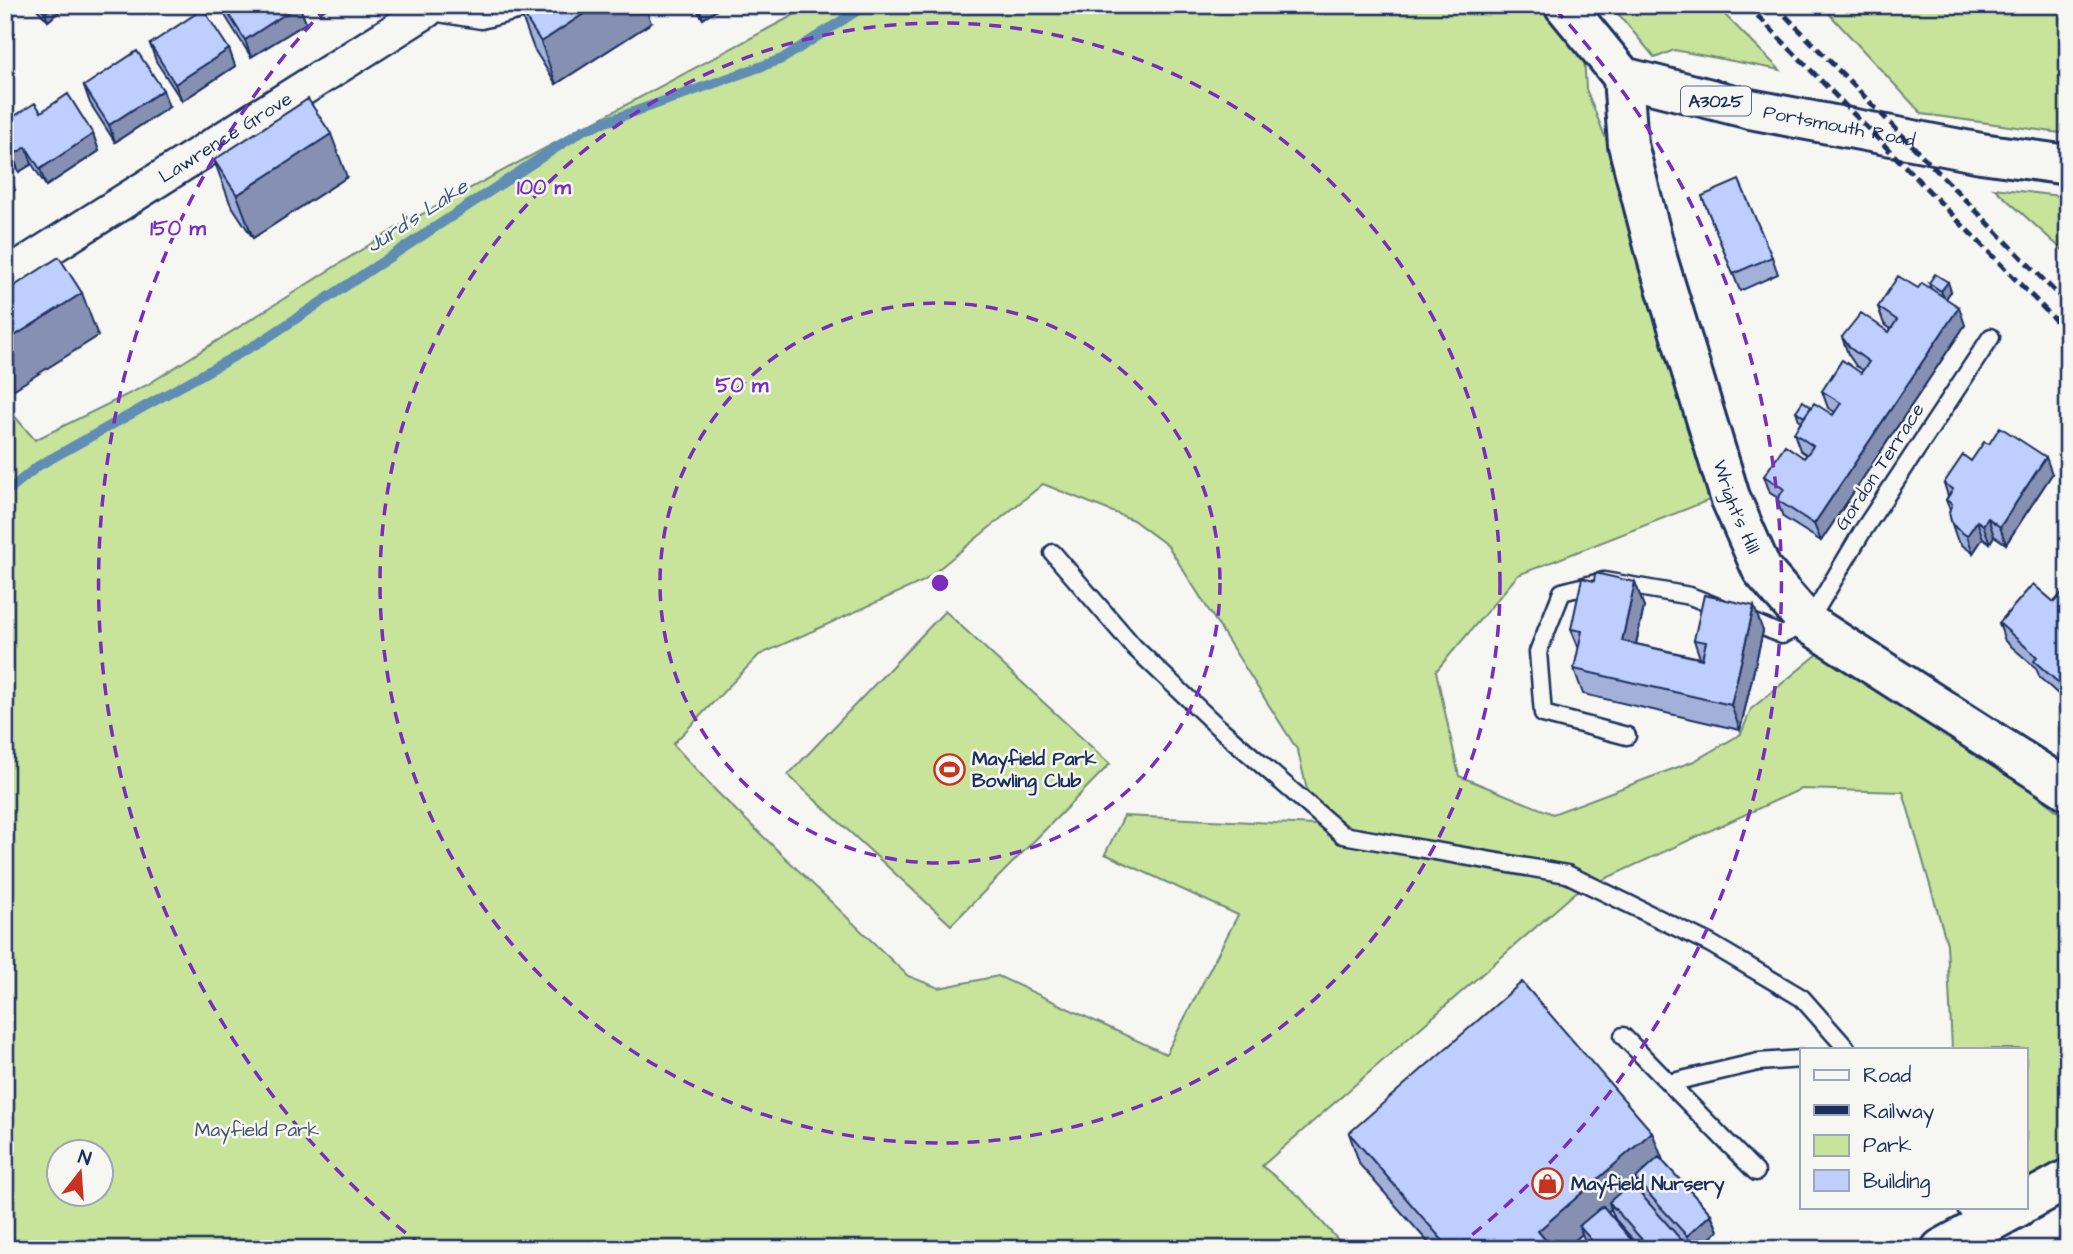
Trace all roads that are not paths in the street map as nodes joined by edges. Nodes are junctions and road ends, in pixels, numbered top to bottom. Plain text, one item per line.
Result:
1 (541, 5) edge
2 (1564, 5) edge
3 (428, 8) edge
4 (1623, 77) junction
5 (2068, 165) edge
6 (12, 272) edge
7 (1991, 337) dead end
8 (1053, 553) dead end
9 (1808, 623) junction
10 (1627, 736) dead end
11 (2064, 780) edge
12 (1623, 1036) dead end
13 (1846, 1048) edge
14 (1800, 1059) edge
15 (1669, 1083) junction
16 (1755, 1172) dead end
17 (2068, 1179) edge
18 (2028, 1201) edge
19 (2013, 1208) edge
20 (1972, 1217) edge
21 (1941, 1249) edge

1 - 3 lane
2 - 4 street
3 - 6 street, Lawrence Grove
4 - 5 street, Portsmouth Road / A3025
4 - 9 street, Wright's Hill
7 - 9 lane, Gordon Terrace
8 - 13 lane
9 - 10 lane
9 - 11 street, Wright's Hill
12 - 15 lane
14 - 15 lane
15 - 16 lane
17 - 18 street
19 - 20 street
20 - 21 street

